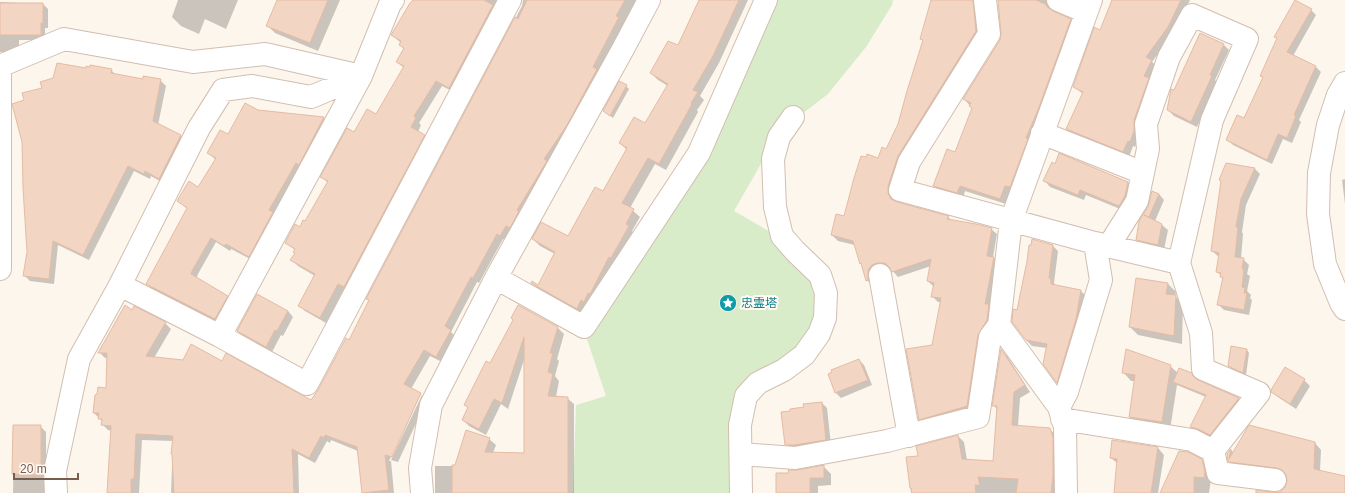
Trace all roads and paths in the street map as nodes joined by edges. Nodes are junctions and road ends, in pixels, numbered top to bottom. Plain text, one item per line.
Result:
1 (393, 0) edge
2 (511, 0) edge
3 (649, 0) edge
4 (766, 0) edge
5 (985, 0) edge
6 (1058, 0) edge
7 (1088, 6) edge
8 (0, 66) edge
9 (362, 76) junction
10 (1345, 83) edge
11 (793, 117) dead end
12 (1042, 133) junction
13 (1143, 173) junction
14 (1010, 221) junction
15 (1101, 245) junction
16 (1179, 263) junction
17 (0, 269) edge
18 (880, 275) dead end
19 (496, 278) junction
20 (120, 285) junction
21 (1345, 309) edge
22 (999, 325) junction
23 (220, 336) junction
24 (1060, 412) junction
25 (909, 436) junction
26 (1213, 451) junction
27 (741, 454) junction
28 (1275, 480) dead end
29 (56, 493) edge
30 (422, 493) edge
31 (741, 493) edge
32 (1066, 493) edge

1 - 9 street
2 - 23 street
3 - 19 street
4 - 19 street
5 - 14 street
6 - 7 street
7 - 12 street
8 - 9 street
8 - 17 street
9 - 20 street
9 - 23 street
10 - 21 street
11 - 27 street
12 - 13 street
12 - 14 street
13 - 15 street
13 - 16 street
14 - 15 street
14 - 22 street
15 - 16 street
15 - 24 street
16 - 26 street
18 - 25 street
19 - 30 street
20 - 23 street
20 - 29 street
22 - 24 street
22 - 25 street
24 - 26 street
24 - 32 street
25 - 27 street
26 - 28 street
27 - 31 street

